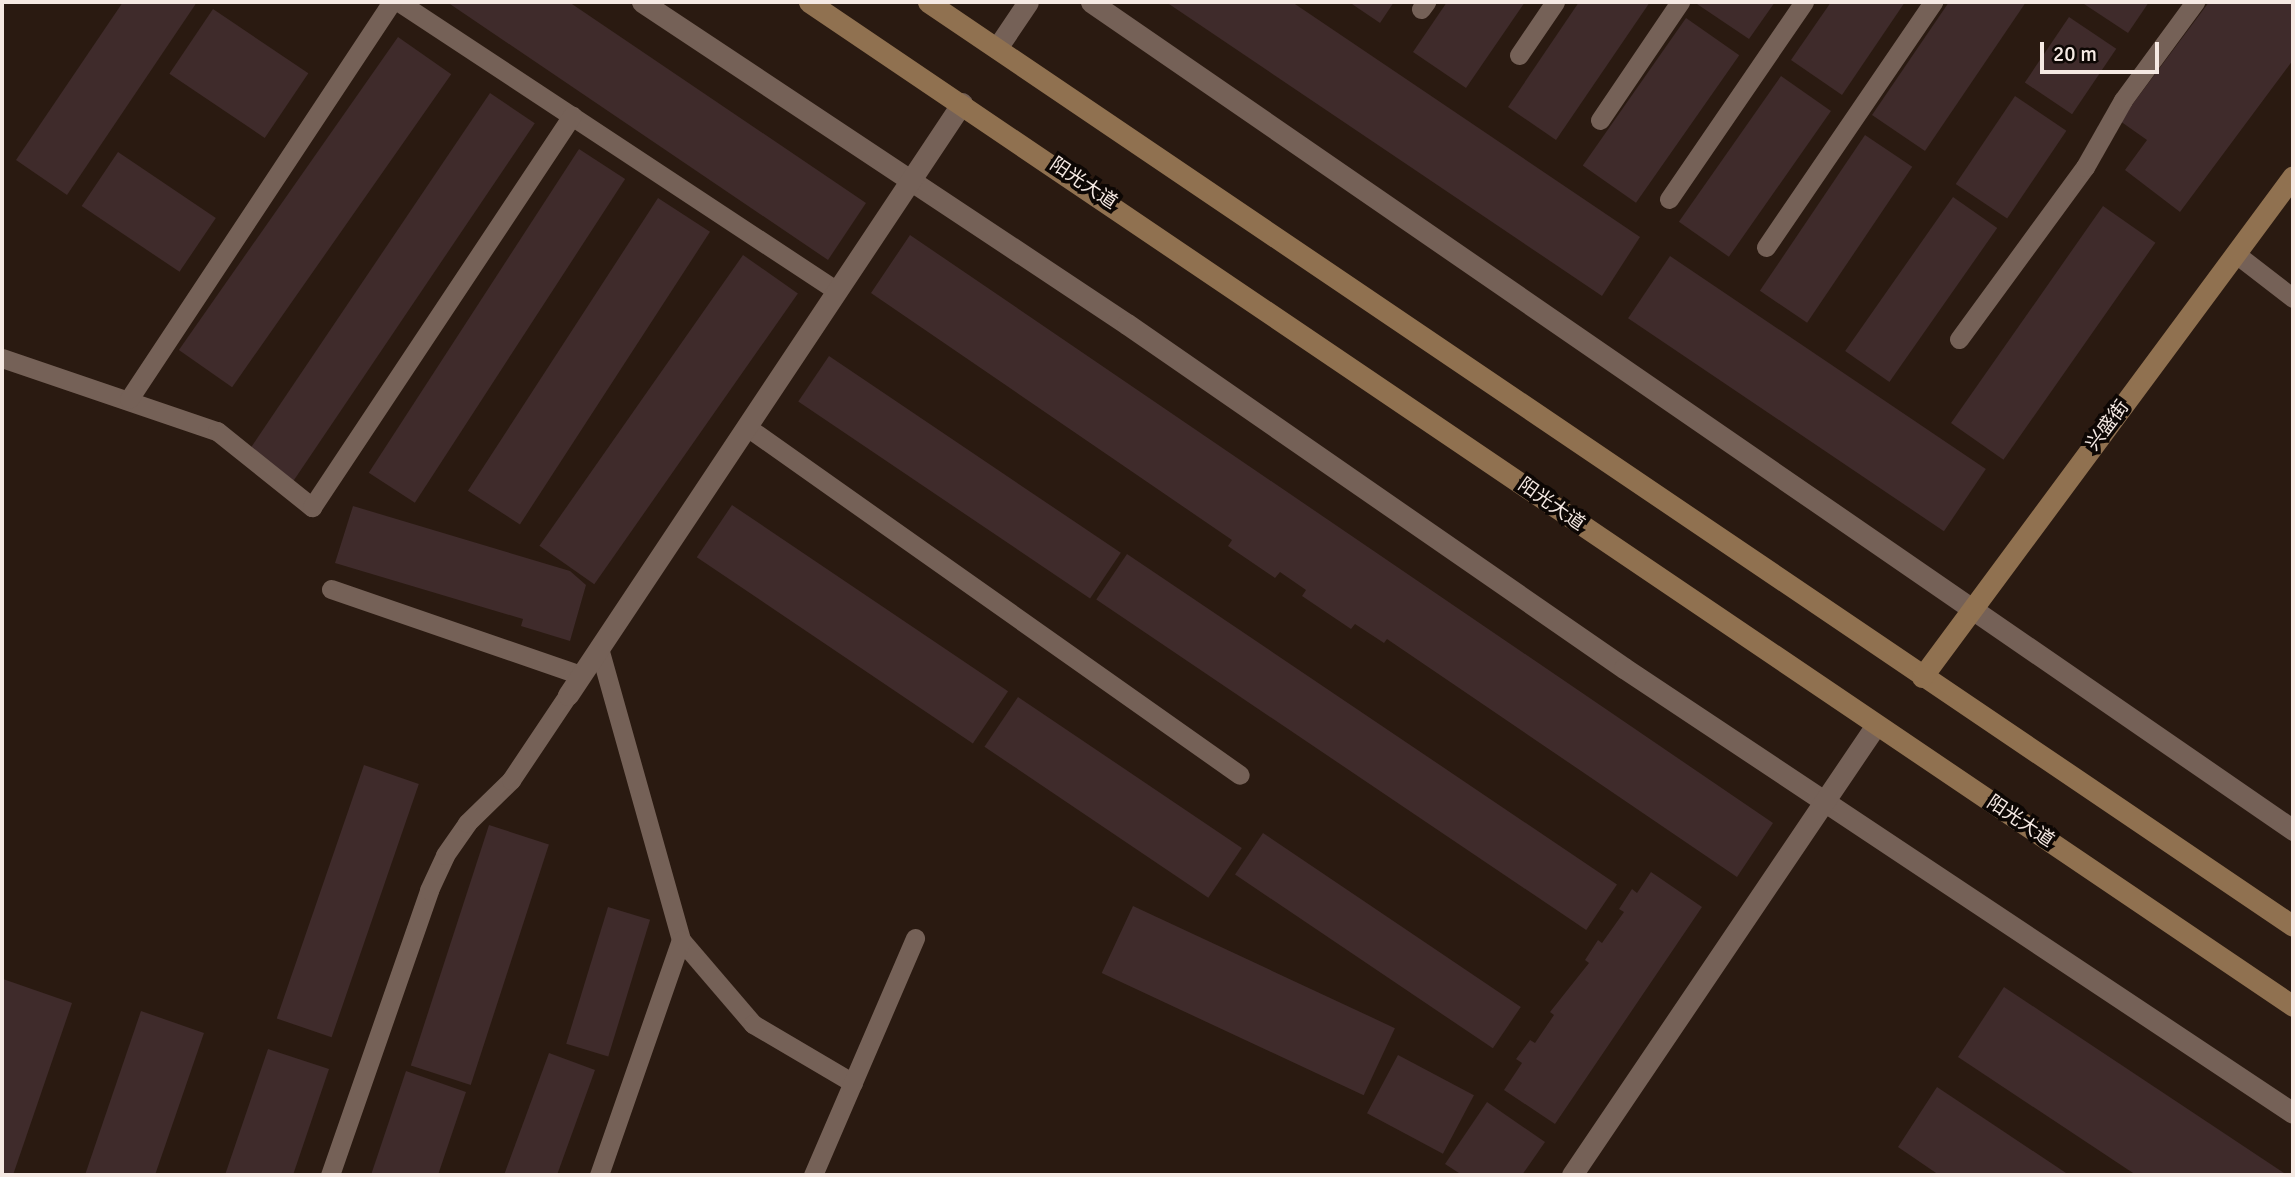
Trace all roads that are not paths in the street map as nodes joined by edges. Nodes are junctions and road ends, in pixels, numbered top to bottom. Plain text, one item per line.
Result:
1 (392, 2) edge
2 (400, 2) edge
3 (642, 2) edge
4 (809, 2) edge
5 (928, 2) edge
6 (1028, 2) edge
7 (1091, 2) edge
8 (1555, 2) edge
9 (1680, 2) edge
10 (1804, 2) edge
11 (1933, 2) edge
12 (2195, 2) edge
13 (998, 48) junction
14 (1519, 55) dead end
15 (962, 103) junction
16 (572, 116) junction
17 (1600, 120) dead end
18 (2293, 176) edge
19 (911, 180) junction
20 (1669, 199) dead end
21 (1766, 247) dead end
22 (2236, 254) junction
23 (837, 291) junction
24 (2293, 298) edge
25 (1959, 340) dead end
26 (2, 358) edge
27 (129, 399) junction
28 (747, 427) junction
29 (331, 589) dead end
30 (1971, 611) junction
31 (599, 648) junction
32 (581, 675) junction
33 (1922, 677) junction
34 (568, 695) joint
35 (1876, 726) junction
36 (1240, 775) dead end
37 (1825, 802) junction
38 (2293, 830) edge
39 (2293, 926) edge
40 (915, 938) dead end
41 (681, 940) junction
42 (2293, 1006) edge
43 (853, 1083) junction
44 (2293, 1113) edge
45 (330, 1175) edge
46 (599, 1175) edge
47 (813, 1175) edge
48 (1572, 1175) edge

1 - 27 lane
2 - 16 lane
3 - 19 street
4 - 15 main road, 阳光大道
5 - 13 main road
6 - 13 street
7 - 30 street
8 - 14 lane
9 - 17 lane
10 - 20 lane
11 - 21 lane
12 - 25 lane
13 - 33 main road
15 - 19 street
15 - 35 main road, 阳光大道
16 - 23 lane
16 - 27 lane
18 - 22 main road, 兴盛街
19 - 23 street
19 - 37 street
22 - 24 lane
22 - 30 main road, 兴盛街
23 - 28 street
26 - 27 lane
28 - 31 street
28 - 36 lane
29 - 32 lane
30 - 33 main road, 兴盛街
30 - 38 street
31 - 32 street
31 - 41 lane
32 - 34 street
33 - 39 main road
34 - 45 lane
35 - 37 street
35 - 42 main road, 阳光大道
37 - 44 street
37 - 48 street
40 - 43 lane
41 - 43 lane
41 - 46 lane
43 - 47 lane

